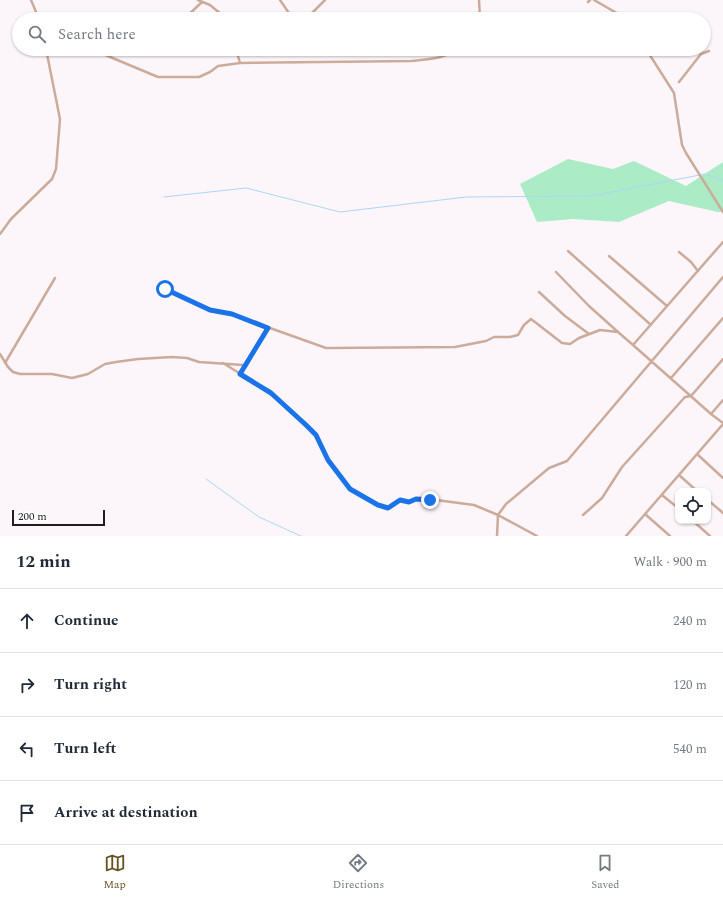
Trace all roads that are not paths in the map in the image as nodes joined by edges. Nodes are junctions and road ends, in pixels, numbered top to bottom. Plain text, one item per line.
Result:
1 (31, 0) edge
2 (280, 0) edge
3 (325, 0) edge
4 (479, 0) edge
5 (594, 0) edge
6 (200, 1) edge
7 (36, 12) edge
8 (190, 12) edge
9 (219, 12) edge
10 (288, 12) edge
11 (313, 12) edge
12 (480, 12) edge
13 (615, 12) edge
14 (47, 56) edge
15 (108, 56) edge
16 (238, 56) edge
17 (444, 56) edge
18 (650, 56) edge
19 (699, 56) edge
20 (240, 64) junction
21 (679, 82) dead end
22 (723, 212) edge
23 (0, 234) edge
24 (723, 242) edge
25 (568, 251) dead end
26 (679, 252) dead end
27 (609, 256) dead end
28 (698, 271) junction
29 (556, 272) dead end
30 (56, 278) dead end
31 (723, 278) edge
32 (165, 289) dead end
33 (539, 292) dead end
34 (667, 306) junction
35 (723, 318) edge
36 (651, 325) junction
37 (268, 328) junction
38 (618, 332) junction
39 (590, 334) junction
40 (633, 345) junction
41 (0, 354) edge
42 (723, 359) edge
43 (651, 361) junction
44 (5, 363) junction
45 (222, 363) junction
46 (247, 364) junction
47 (240, 374) junction
48 (671, 378) junction
49 (691, 396) junction
50 (723, 400) edge
51 (711, 414) junction
52 (723, 424) edge
53 (696, 454) junction
54 (679, 475) junction
55 (723, 478) edge
56 (694, 488) edge
57 (662, 495) junction
58 (711, 503) edge
59 (675, 506) edge
60 (723, 513) edge
61 (645, 514) junction
62 (498, 515) junction
63 (583, 515) dead end
64 (696, 524) edge
65 (497, 536) edge
66 (537, 536) edge
67 (626, 536) edge
68 (670, 536) edge
69 (710, 536) edge

1 - 7 street
2 - 10 street
3 - 11 street
4 - 12 street
5 - 13 street
6 - 8 street
6 - 9 street
14 - 23 street
15 - 20 street
16 - 20 street
17 - 20 street
18 - 22 street
19 - 21 street
24 - 28 street
25 - 36 street
26 - 28 street
27 - 34 street
28 - 34 street
29 - 38 street
30 - 44 street
31 - 43 street
32 - 37 street
33 - 39 street
34 - 36 street
35 - 48 street
36 - 40 street
37 - 39 street
37 - 46 street
38 - 39 street
38 - 40 street
40 - 43 street
41 - 44 street
42 - 49 street
43 - 48 street
43 - 62 street
44 - 45 street
45 - 46 street
45 - 47 street
46 - 47 street
47 - 62 street
48 - 49 street
49 - 51 street
49 - 63 street
50 - 51 street
51 - 52 street
52 - 53 street
53 - 54 street
53 - 55 street
54 - 56 street
54 - 57 street
57 - 59 street
57 - 61 street
58 - 60 street
61 - 67 street
61 - 68 street
62 - 65 street
62 - 66 street
64 - 69 street

